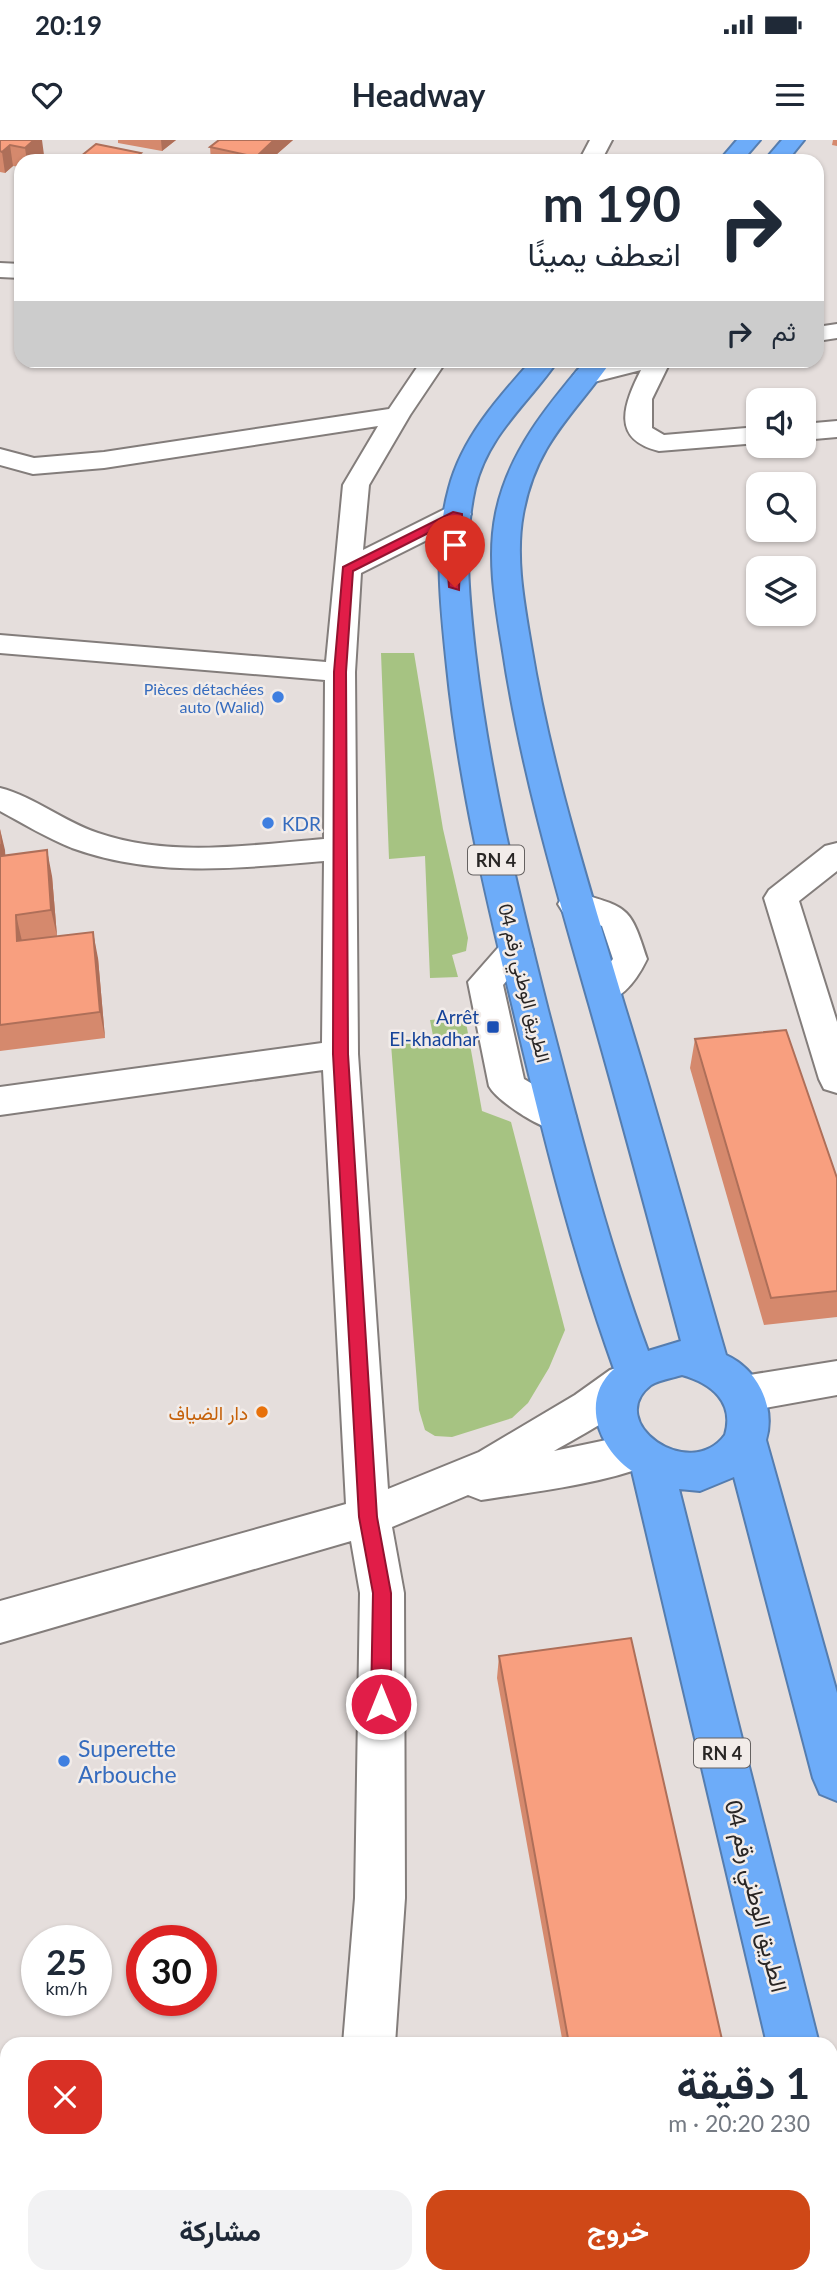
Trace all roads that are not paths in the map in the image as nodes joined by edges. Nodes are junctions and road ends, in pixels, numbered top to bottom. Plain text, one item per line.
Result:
1 (750, 140) edge
2 (793, 140) edge
3 (737, 154) edge
4 (781, 154) edge
5 (429, 368) edge
6 (540, 368) edge
7 (593, 368) edge
8 (655, 368) edge
9 (397, 415) junction
10 (837, 429) edge
11 (816, 431) edge
12 (746, 436) edge
13 (0, 457) edge
14 (457, 514) junction
15 (347, 569) junction
16 (0, 644) edge
17 (340, 672) junction
18 (0, 798) edge
19 (341, 849) junction
20 (837, 854) edge
21 (575, 905) joint
22 (516, 950) joint
23 (603, 991) joint
24 (340, 1054) junction
25 (837, 1079) edge
26 (0, 1101) edge
27 (558, 1116) joint
28 (708, 1365) junction
29 (631, 1377) junction
30 (837, 1378) edge
31 (743, 1394) junction
32 (745, 1440) junction
33 (643, 1457) junction
34 (451, 1485) junction
35 (368, 1517) junction
36 (0, 1622) edge
37 (837, 1778) edge
38 (370, 2037) edge
39 (791, 2037) edge

1 - 3 highway
2 - 4 highway
5 - 9 street
6 - 14 highway, الطريق الوطني رقم 04 / RN 4
7 - 21 highway
8 - 12 street
9 - 13 street
9 - 15 street
10 - 11 street
14 - 15 street
14 - 22 highway, الطريق الوطني رقم 04 / RN 4
15 - 17 street
16 - 17 street
17 - 19 street
18 - 19 street
19 - 24 street
20 - 25 street
21 - 23 street
22 - 27 street
23 - 28 highway
24 - 26 street
24 - 35 street
27 - 29 highway
28 - 29 highway
28 - 31 highway
29 - 33 highway
29 - 34 street
30 - 31 street
31 - 32 highway
32 - 33 highway
32 - 37 highway
33 - 34 street
33 - 39 highway, الطريق الوطني رقم 04 / RN 4
34 - 35 street
35 - 36 street
35 - 38 street

